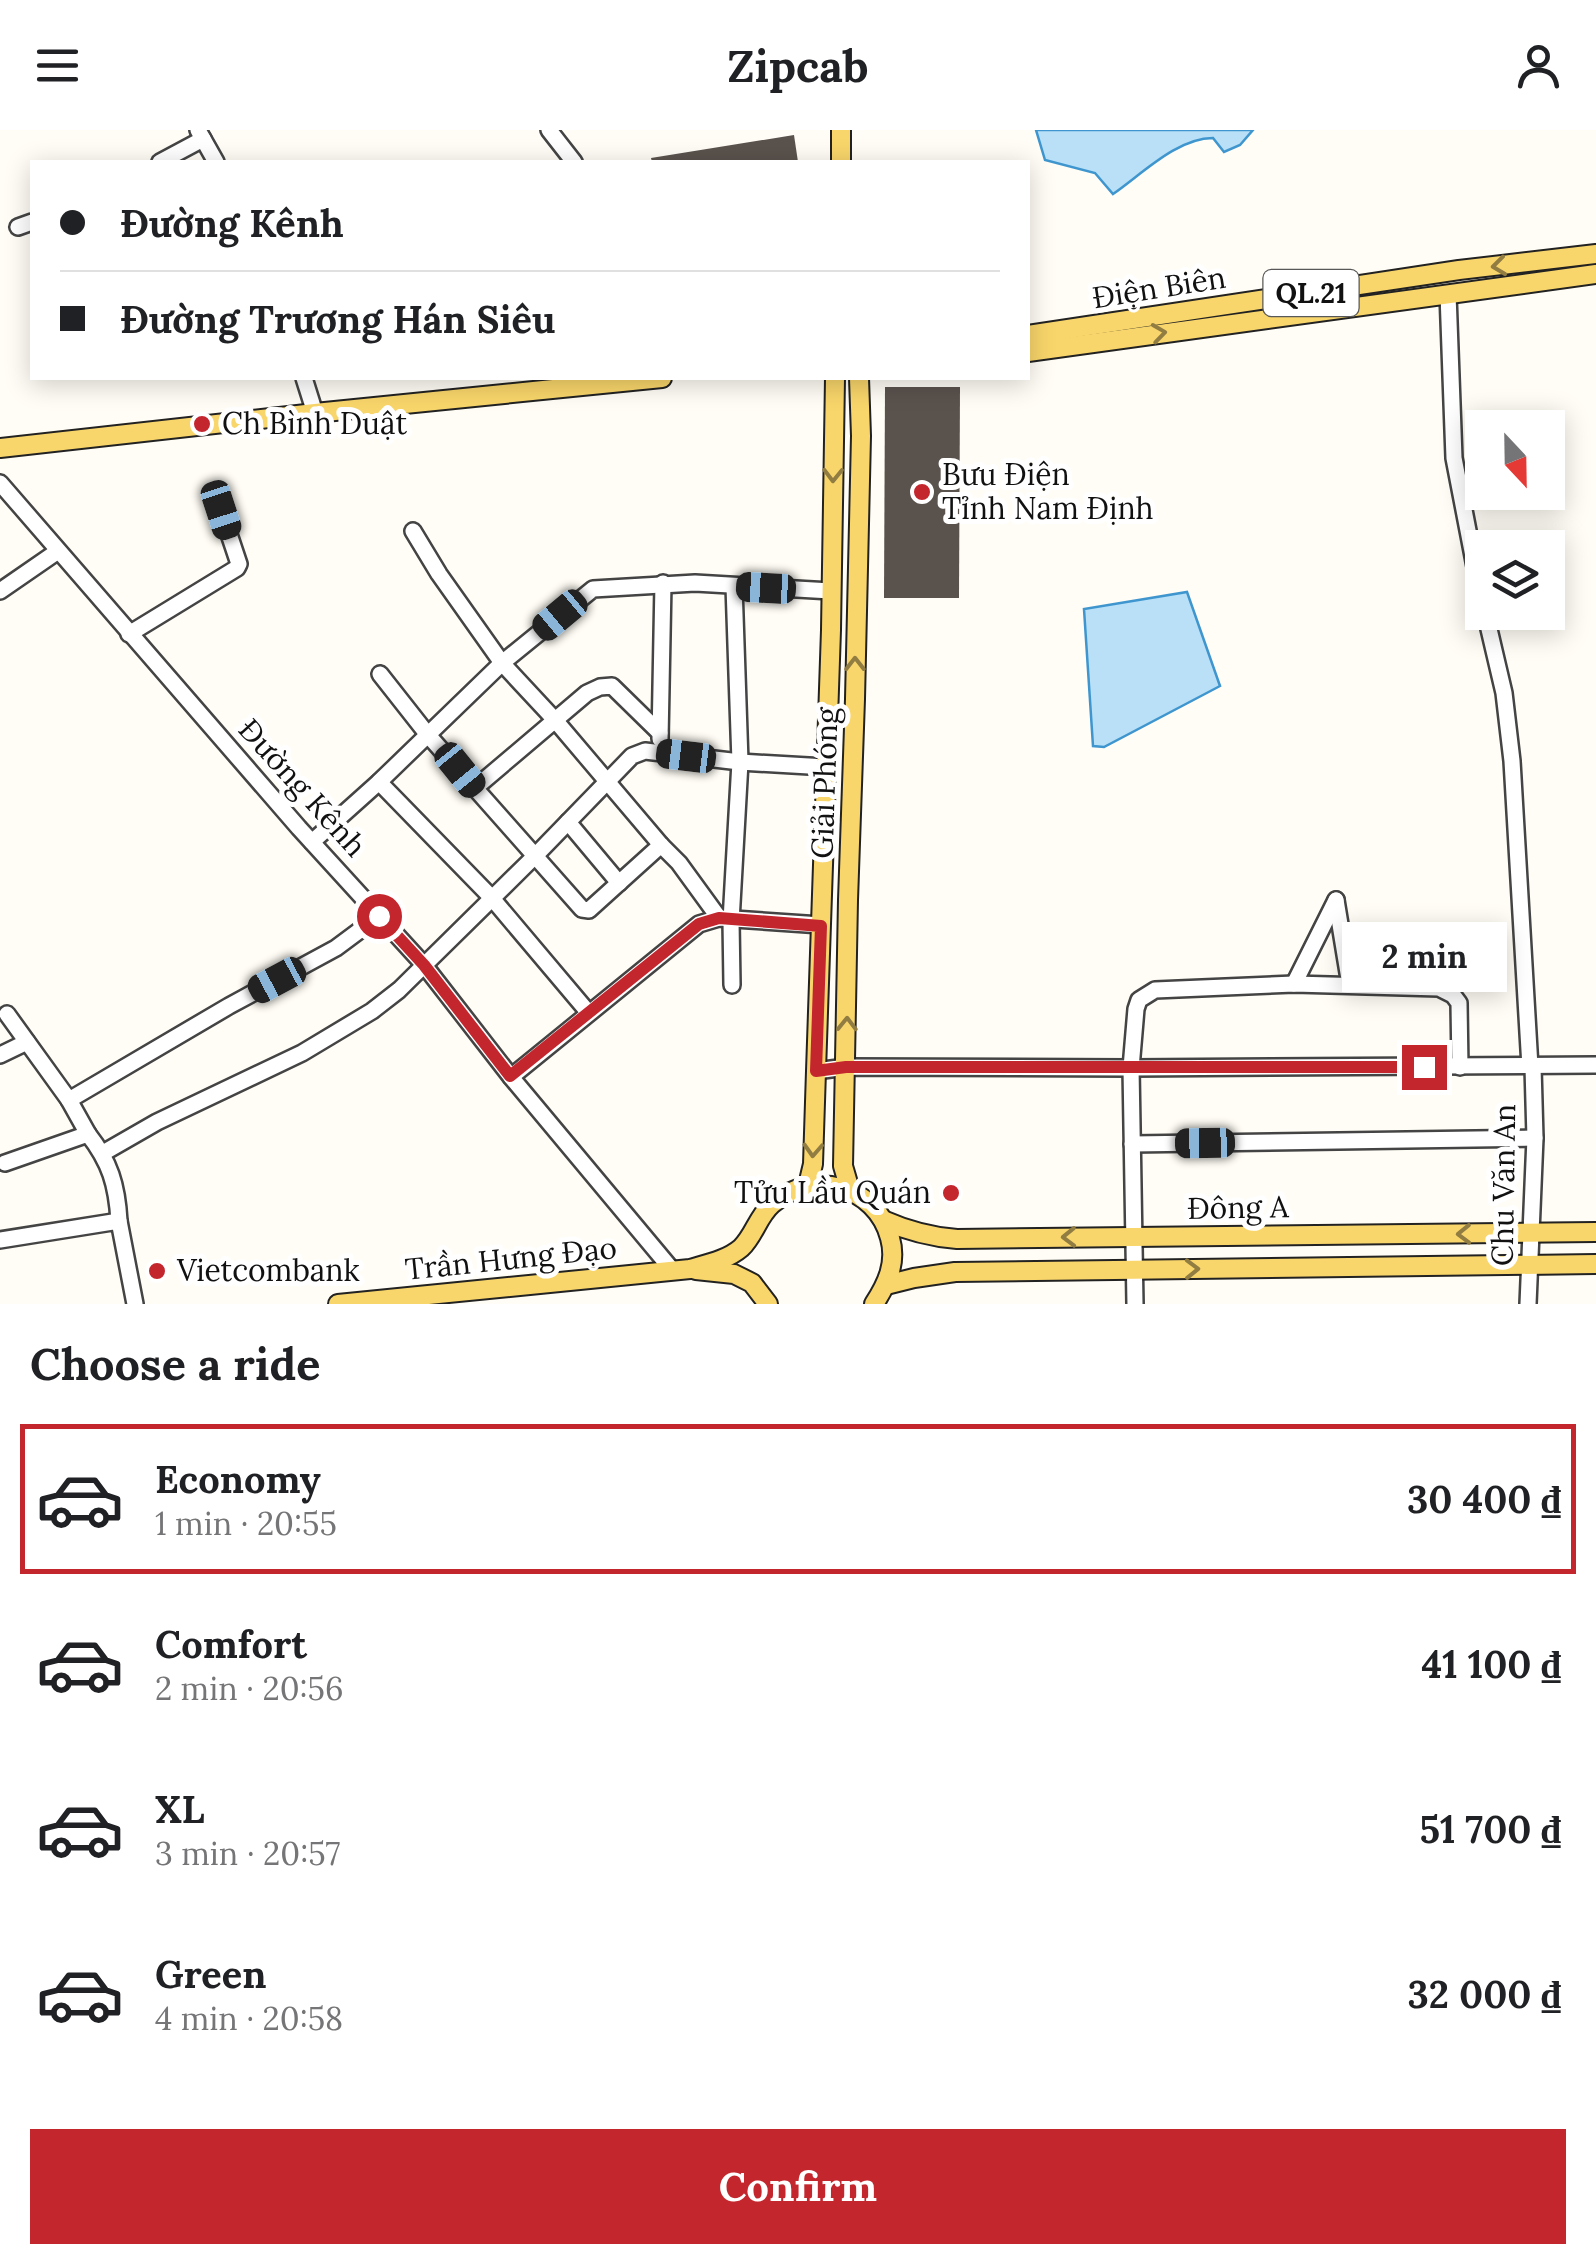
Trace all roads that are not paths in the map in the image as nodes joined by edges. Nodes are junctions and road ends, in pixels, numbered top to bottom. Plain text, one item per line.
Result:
1 (841, 130) edge
2 (556, 133) edge
3 (200, 135) edge
4 (163, 160) edge
5 (215, 160) edge
6 (573, 160) edge
7 (841, 160) edge
8 (1596, 254) edge
9 (1596, 274) edge
10 (1448, 294) junction
11 (1030, 335) edge
12 (1030, 352) edge
13 (305, 380) edge
14 (642, 380) edge
15 (835, 380) edge
16 (859, 380) edge
17 (315, 413) junction
18 (0, 448) edge
19 (0, 483) edge
20 (221, 510) dead end
21 (1468, 530) edge
22 (412, 531) dead end
23 (58, 551) junction
24 (663, 584) junction
25 (734, 586) junction
26 (0, 591) edge
27 (831, 592) junction
28 (1489, 630) edge
29 (129, 634) junction
30 (502, 663) junction
31 (380, 674) dead end
32 (555, 720) junction
33 (660, 733) junction
34 (428, 735) junction
35 (660, 752) junction
36 (740, 762) junction
37 (826, 767) junction
38 (608, 781) junction
39 (379, 782) junction
40 (475, 788) junction
41 (568, 822) junction
42 (312, 842) junction
43 (661, 845) junction
44 (535, 856) junction
45 (618, 883) junction
46 (491, 897) junction
47 (379, 916) junction
48 (725, 920) junction
49 (821, 926) junction
50 (424, 965) junction
51 (732, 984) dead end
52 (1294, 984) junction
53 (1350, 986) junction
54 (588, 1012) junction
55 (7, 1014) dead end
56 (27, 1042) junction
57 (0, 1055) edge
58 (1596, 1065) edge
59 (846, 1067) junction
60 (1460, 1067) junction
61 (1531, 1067) junction
62 (1131, 1068) junction
63 (816, 1071) junction
64 (510, 1076) junction
65 (69, 1100) junction
66 (88, 1134) junction
67 (1534, 1138) junction
68 (1132, 1144) junction
69 (104, 1154) junction
70 (4, 1163) dead end
71 (808, 1185) junction
72 (850, 1190) junction
73 (119, 1220) junction
74 (883, 1220) junction
75 (755, 1227) junction
76 (1596, 1232) edge
77 (1530, 1233) junction
78 (1134, 1237) junction
79 (0, 1240) edge
80 (1596, 1264) edge
81 (1529, 1265) junction
82 (1135, 1269) junction
83 (681, 1270) junction
84 (886, 1285) junction
85 (766, 1302) edge
86 (135, 1304) edge
87 (338, 1304) edge
88 (874, 1304) edge
89 (1136, 1304) edge
90 (1528, 1304) edge

1 - 7 main road
2 - 6 street
3 - 4 street
3 - 5 street
8 -> 11 main road, Điện Biên / QL.21
9 - 10 main road, Điện Biên / QL.21
12 -> 10 main road, Điện Biên / QL.21
10 - 21 street
13 - 17 street
14 - 17 main road
15 -> 27 main road, Giải Phóng
59 -> 16 main road, Giải Phóng
17 - 18 main road
19 - 23 street, Đường Kênh
20 - 29 street
22 - 30 street
23 - 26 street
23 - 29 street, Đường Kênh
24 - 25 street
24 - 30 street
24 - 33 street
25 - 27 street
25 - 36 street
27 - 37 main road, Giải Phóng
28 - 61 street, Chu Văn An
29 - 42 street, Đường Kênh
30 - 32 street
30 - 34 street
31 - 34 street
32 - 33 street
32 - 38 street
32 - 40 street
33 - 35 street
34 - 39 street
34 - 40 street
35 - 36 street
35 - 38 street
36 - 37 street
36 - 48 street
37 - 49 main road, Giải Phóng
38 - 41 street
38 - 43 street
39 - 42 street
39 - 46 street
40 - 44 street
41 - 44 street
41 - 45 street
42 - 47 street, Đường Kênh
43 - 45 street
43 - 48 street
44 - 45 street
44 - 46 street
46 - 50 street
46 - 54 street
47 - 50 street, Đường Kênh
47 - 65 street
48 - 49 street
48 - 51 street
48 - 54 street
49 - 63 main road, Giải Phóng
50 - 64 street, Đường Kênh
50 - 69 street
52 - 53 street
52 - 53 street
52 - 62 street
53 - 60 street
54 - 64 street
55 - 56 street
56 - 57 street
56 - 65 street
58 - 61 street
59 - 62 street
59 - 63 street
59 - 72 main road, Giải Phóng
60 - 61 street
60 - 62 street
61 - 67 street, Chu Văn An
62 - 68 street
63 -> 71 main road, Giải Phóng
64 - 83 street, Đường Kênh
65 - 66 street
66 - 69 street
66 - 70 street
67 - 68 street
67 - 77 street, Chu Văn An
68 - 78 street
69 - 73 street
71 - 72 main road
71 - 75 main road
72 - 74 main road
73 - 79 street
73 - 86 street
78 -> 74 main road, Đông A
74 - 84 main road
75 - 83 main road
75 - 85 main road
76 - 77 main road, Đông A
77 -> 78 main road, Đông A
77 - 81 street, Chu Văn An
78 - 82 street
80 - 81 main road, Đông A
82 -> 81 main road, Đông A
81 - 90 street, Chu Văn An
82 - 84 main road, Đông A
82 - 89 street
83 - 85 main road
83 - 87 main road, Trần Hưng Đạo
84 - 88 main road

